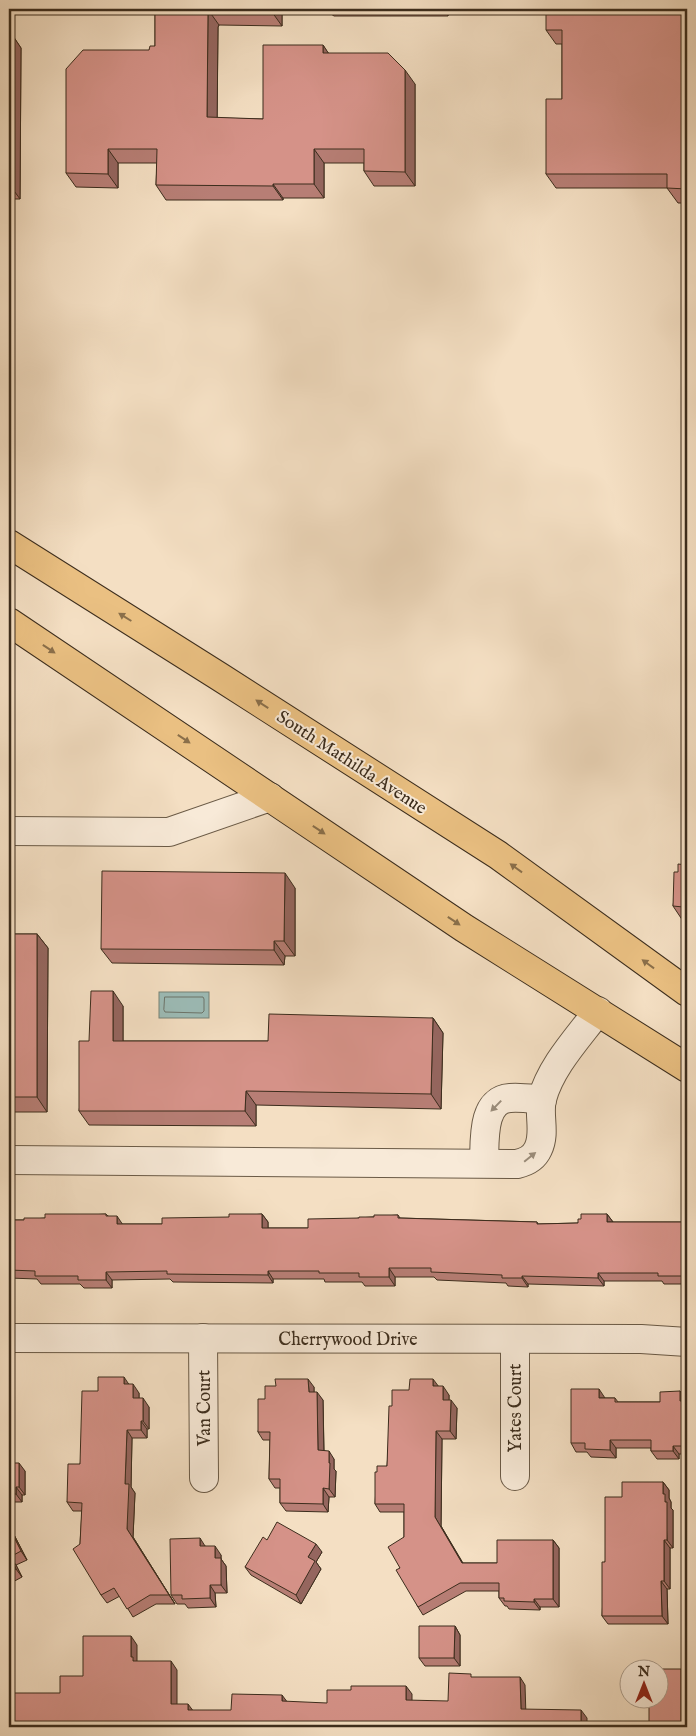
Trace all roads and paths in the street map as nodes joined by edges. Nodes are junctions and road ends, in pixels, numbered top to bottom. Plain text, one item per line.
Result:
1 (9, 544) edge
2 (9, 622) edge
3 (270, 797) junction
4 (9, 831) edge
5 (687, 992) edge
6 (598, 1011) junction
7 (687, 1068) edge
8 (542, 1100) junction
9 (9, 1160) edge
10 (484, 1163) junction
11 (9, 1338) edge
12 (204, 1338) junction
13 (515, 1340) junction
14 (687, 1342) edge
15 (515, 1476) dead end
16 (204, 1478) dead end

5 -> 1 main road, South Mathilda Avenue
2 -> 3 main road
3 - 4 street
3 -> 6 main road
6 - 7 main road
6 - 8 street
8 -> 10 street
10 -> 8 street
9 - 10 street
11 - 12 street, Cherrywood Drive
12 - 13 street, Cherrywood Drive
12 - 16 street, Van Court
13 - 14 street, Cherrywood Drive
13 - 15 street, Yates Court

